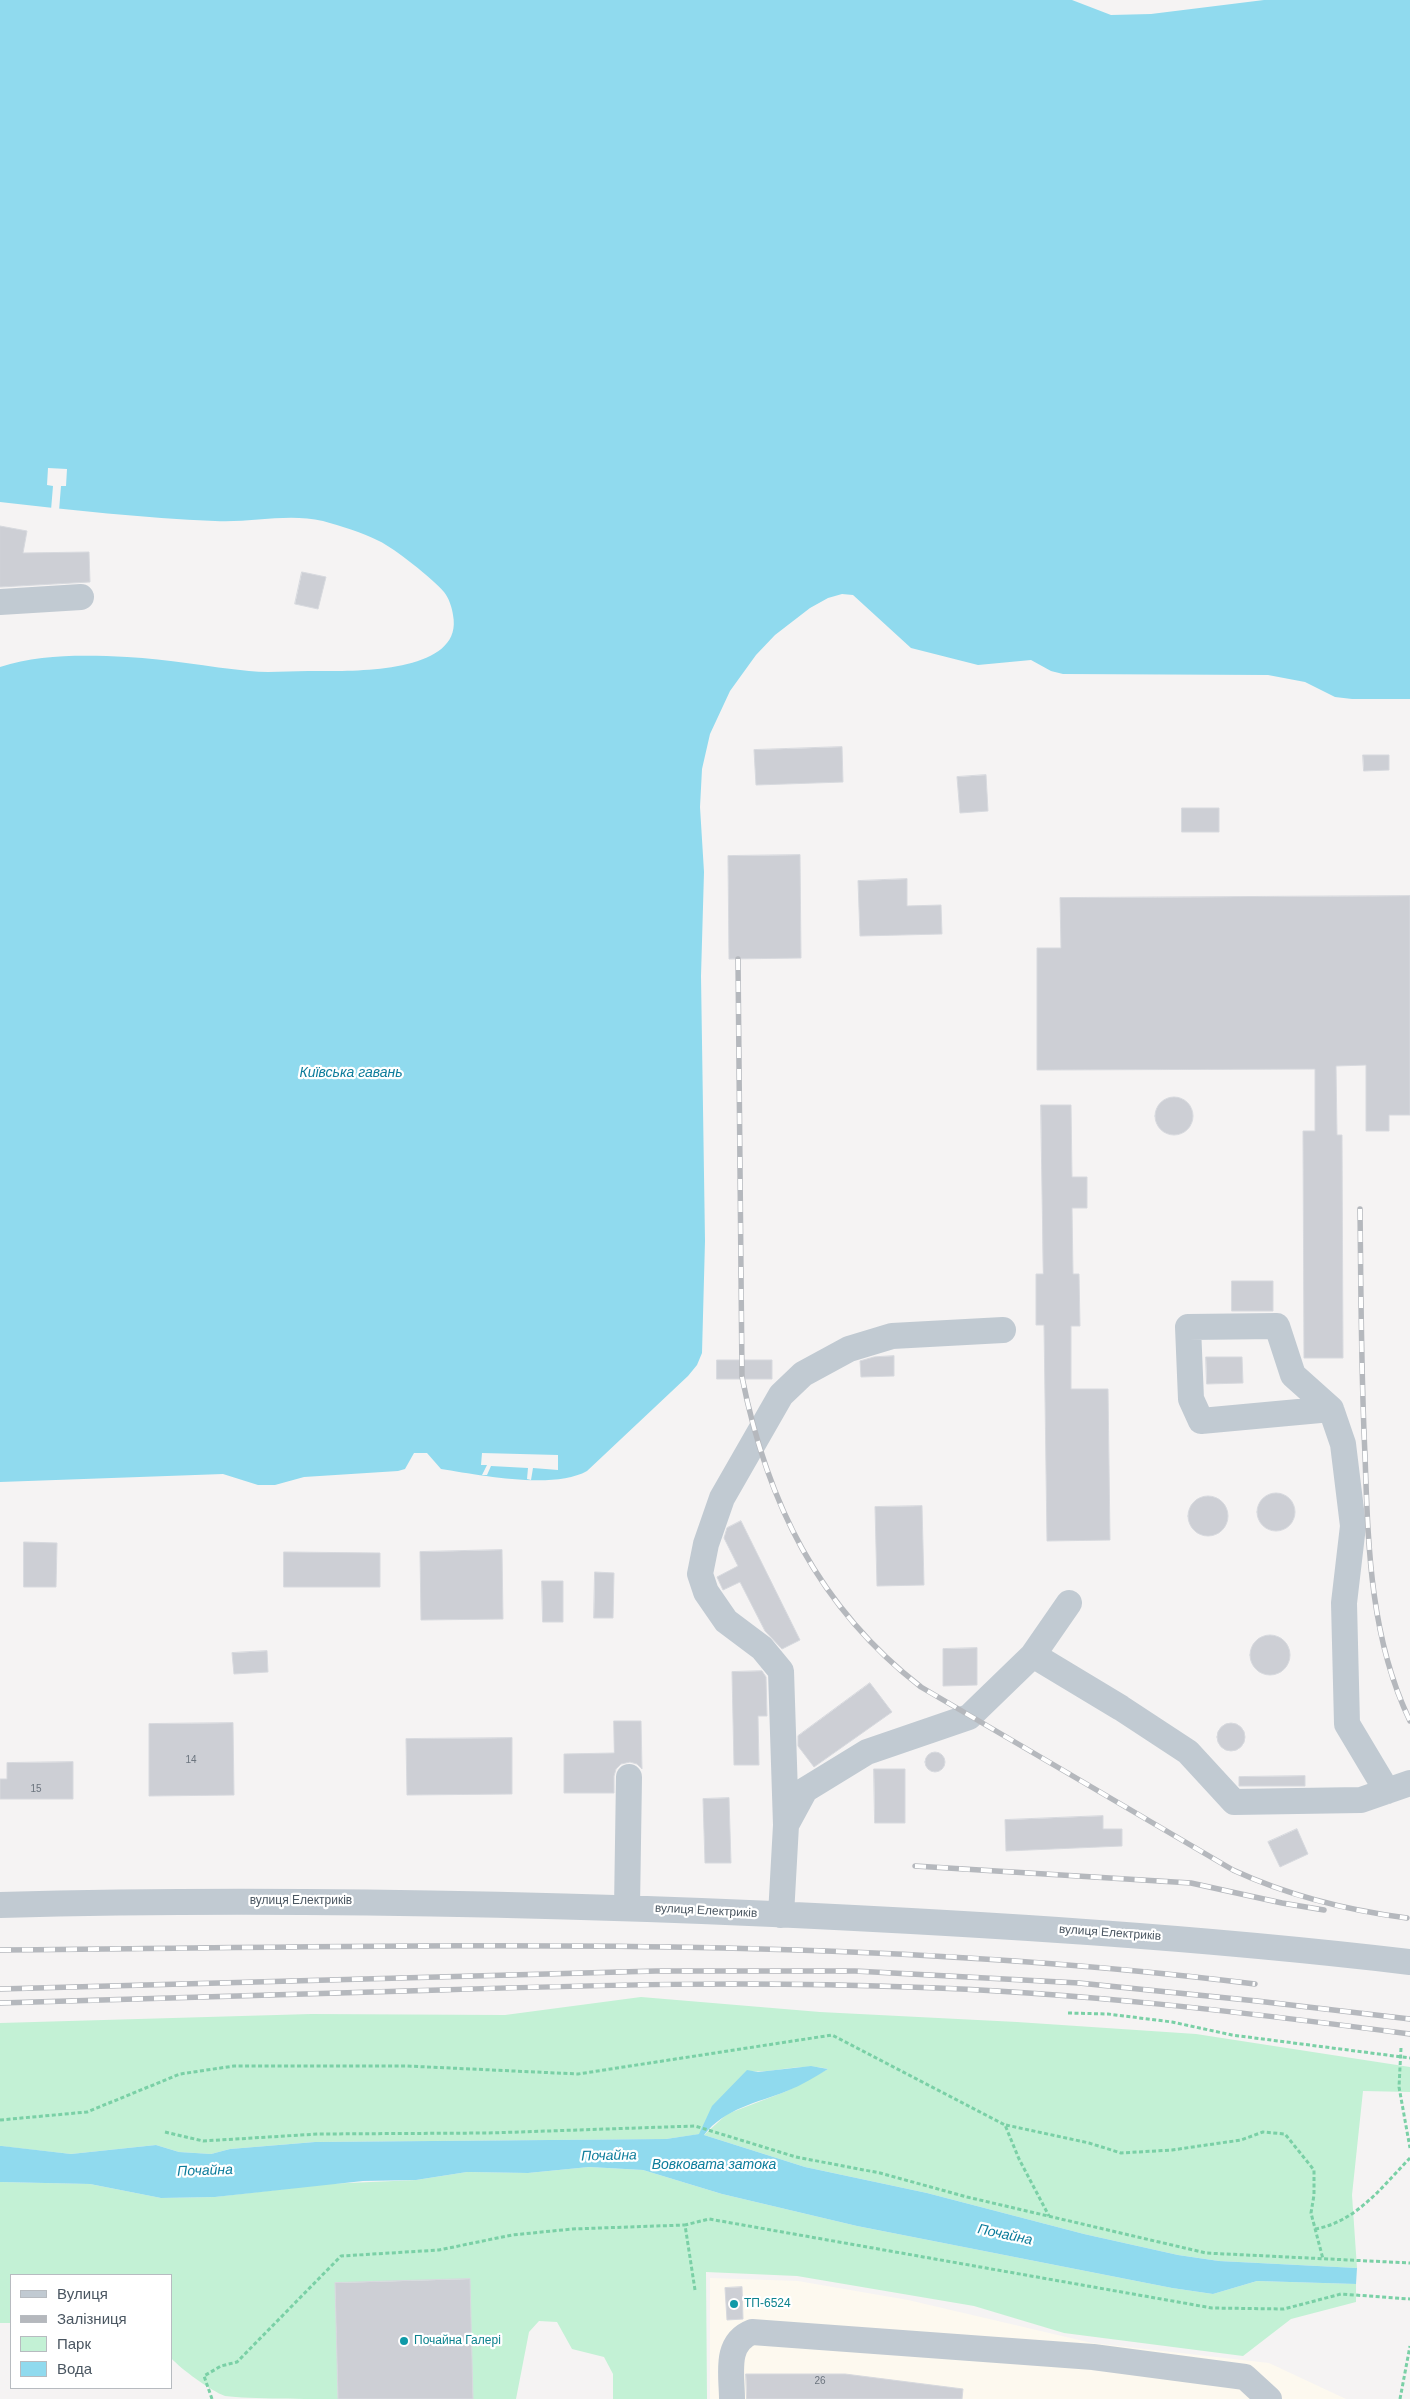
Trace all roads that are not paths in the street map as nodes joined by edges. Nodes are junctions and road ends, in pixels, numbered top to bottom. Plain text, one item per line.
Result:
1 (81, 597) dead end
2 (0, 602) edge
3 (1002, 1330) dead end
4 (1331, 1409) junction
5 (1069, 1603) dead end
6 (1033, 1655) junction
7 (629, 1777) dead end
8 (1398, 1787) edge
9 (786, 1824) junction
10 (0, 1904) edge
11 (627, 1908) junction
12 (781, 1915) junction
13 (1410, 1962) edge
14 (732, 2399) edge
15 (1269, 2399) edge

1 - 2 street
3 - 9 street
4 - 4 street
4 - 8 street
5 - 6 street
6 - 8 street
6 - 9 street
7 - 11 street
9 - 12 street
10 - 11 street, вулиця Електриків
11 - 12 street, вулиця Електриків
12 - 13 street, вулиця Електриків
14 - 15 street

